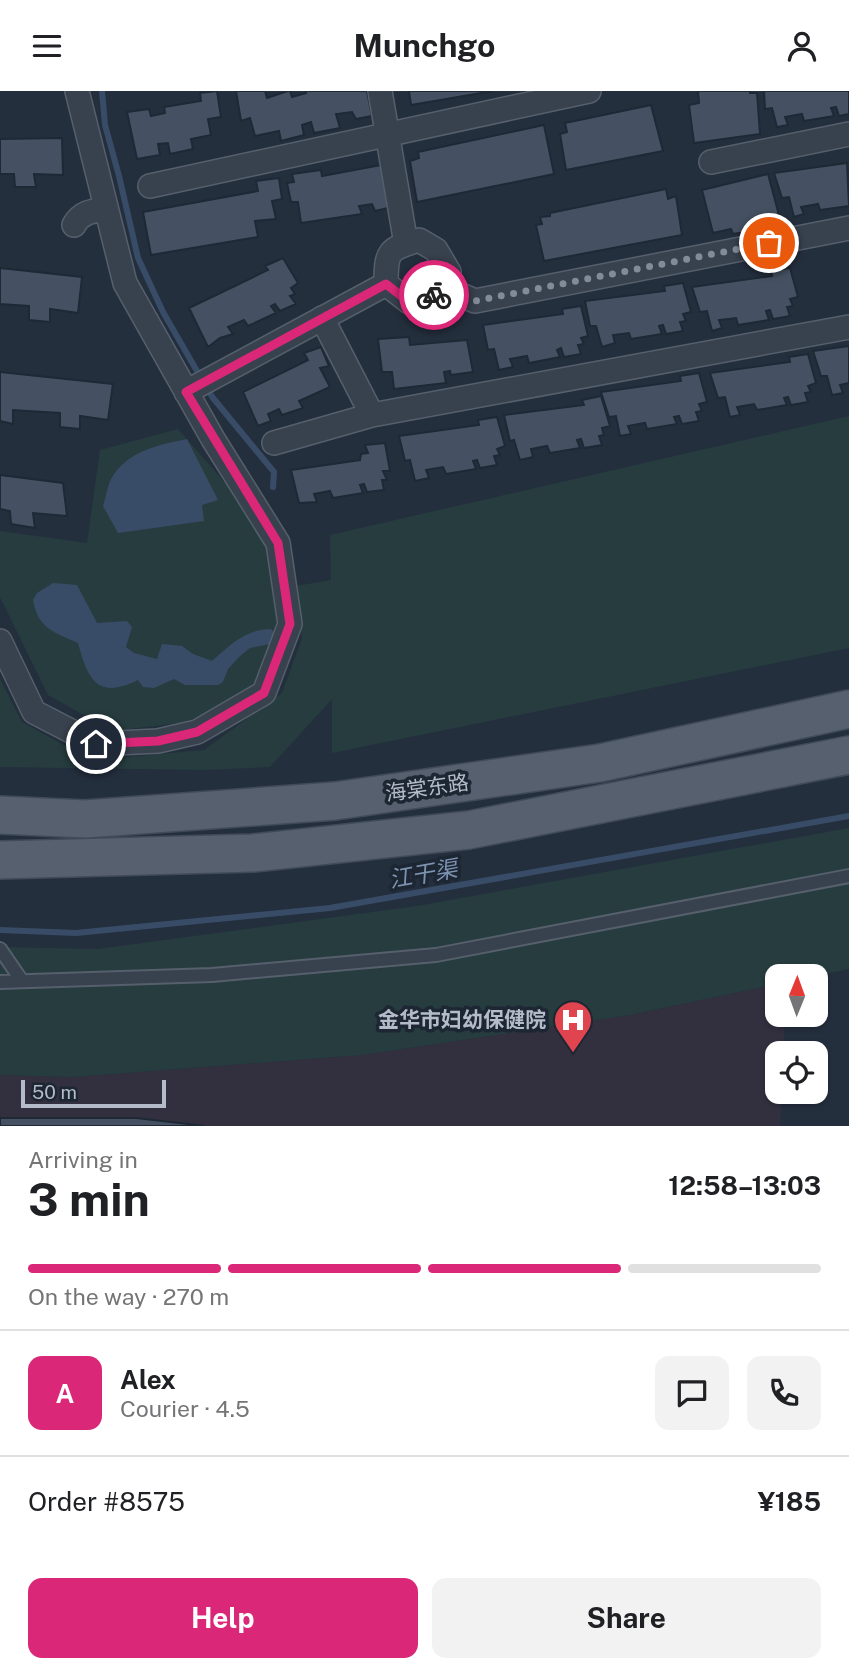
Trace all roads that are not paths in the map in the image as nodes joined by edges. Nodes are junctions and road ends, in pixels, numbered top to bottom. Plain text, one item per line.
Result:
1 (77, 91) edge
2 (380, 91) edge
3 (590, 91) edge
4 (849, 134) edge
5 (388, 135) junction
6 (710, 162) dead end
7 (150, 186) dead end
8 (106, 209) junction
9 (74, 225) dead end
10 (849, 227) edge
11 (406, 244) junction
12 (386, 284) junction
13 (440, 286) junction
14 (323, 318) junction
15 (849, 327) edge
16 (186, 392) junction
17 (367, 405) junction
18 (274, 443) dead end
19 (0, 641) edge
20 (849, 709) edge
21 (849, 755) edge
22 (0, 815) edge
23 (0, 860) edge
24 (849, 876) edge
25 (0, 949) edge
26 (22, 981) junction
27 (0, 982) edge

1 - 8 street
2 - 5 street
3 - 5 street
4 - 6 street
5 - 7 street
5 - 11 street
8 - 9 street
8 - 16 street
10 - 13 street
11 - 12 street
11 - 13 street
12 - 13 street
12 - 14 street
14 - 16 street
14 - 17 street
15 - 17 street
16 - 19 street
17 - 18 street
20 - 22 main road, 海棠东路
21 - 23 main road
24 - 26 lane
25 - 26 lane
26 - 27 lane

